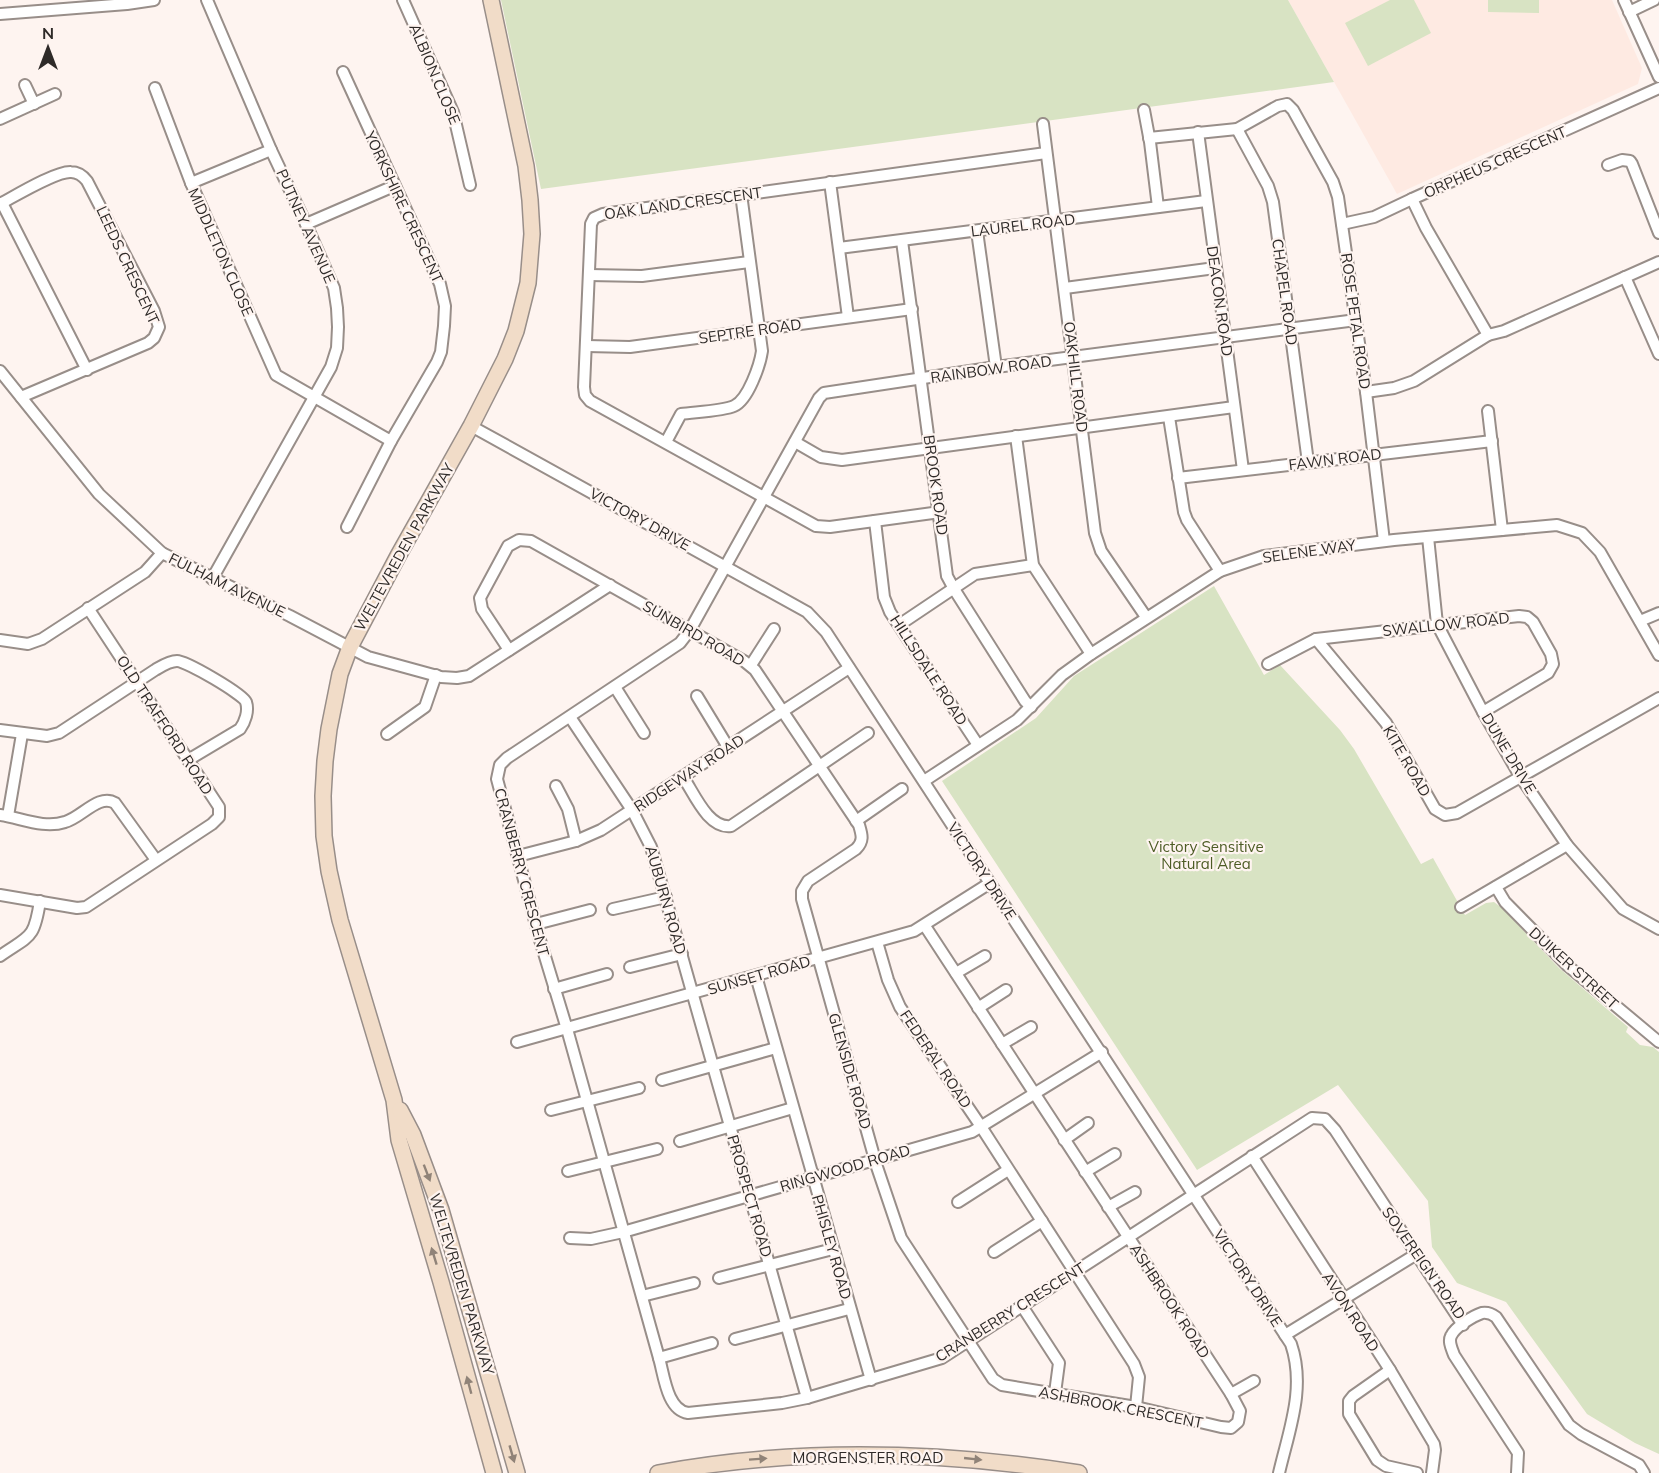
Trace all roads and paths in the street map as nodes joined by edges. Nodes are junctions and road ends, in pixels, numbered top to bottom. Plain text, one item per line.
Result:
1 (154, 0) edge
2 (207, 0) edge
3 (403, 0) edge
4 (491, 0) edge
5 (1624, 0) edge
6 (1654, 0) edge
7 (126, 2) edge
8 (1629, 12) junction
9 (0, 14) edge
10 (343, 72) dead end
11 (1659, 77) edge
12 (25, 85) dead end
13 (155, 88) dead end
14 (1659, 88) edge
15 (56, 94) dead end
16 (34, 104) junction
17 (1144, 110) dead end
18 (0, 120) edge
19 (1043, 124) dead end
20 (1237, 129) junction
21 (1198, 132) junction
22 (1149, 138) junction
23 (271, 150) junction
24 (1046, 153) junction
25 (1608, 165) dead end
26 (830, 182) junction
27 (191, 183) junction
28 (470, 185) dead end
29 (394, 186) junction
30 (741, 194) junction
31 (1412, 199) junction
32 (1206, 201) junction
33 (1, 203) edge
34 (1158, 207) junction
35 (1055, 221) junction
36 (306, 224) junction
37 (1342, 224) junction
38 (977, 231) junction
39 (1659, 233) edge
40 (902, 241) junction
41 (839, 248) junction
42 (750, 262) junction
43 (1659, 262) edge
44 (1215, 268) junction
45 (589, 275) junction
46 (1625, 277) junction
47 (1065, 288) junction
48 (912, 309) junction
49 (848, 317) junction
50 (1356, 320) junction
51 (1290, 329) junction
52 (759, 331) junction
53 (1488, 335) junction
54 (1225, 338) junction
55 (587, 346) junction
56 (1659, 354) edge
57 (1074, 358) junction
58 (996, 367) junction
59 (87, 370) junction
60 (0, 371) edge
61 (921, 379) junction
62 (1366, 392) junction
63 (314, 396) junction
64 (21, 397) junction
65 (1234, 407) junction
66 (1488, 411) dead end
67 (1169, 417) junction
68 (471, 426) junction
69 (1083, 428) junction
70 (1016, 436) junction
71 (391, 441) junction
72 (1492, 441) junction
73 (666, 442) junction
74 (795, 442) junction
75 (930, 447) junction
76 (1373, 455) junction
77 (1308, 462) junction
78 (1243, 470) junction
79 (1178, 478) junction
80 (763, 497) junction
81 (940, 512) junction
82 (875, 521) junction
83 (347, 527) dead end
84 (1502, 530) junction
85 (1428, 537) junction
86 (1384, 541) junction
87 (162, 553) junction
88 (1033, 565) junction
89 (726, 567) junction
90 (1220, 571) junction
91 (212, 579) junction
92 (610, 585) junction
93 (954, 589) junction
94 (88, 609) junction
95 (1659, 613) edge
96 (1146, 617) junction
97 (1640, 621) junction
98 (1437, 624) junction
99 (899, 625) junction
100 (774, 629) dead end
101 (690, 630) junction
102 (1316, 639) junction
103 (0, 640) edge
104 (350, 648) junction
105 (509, 650) junction
106 (1091, 654) junction
107 (1659, 656) edge
108 (1268, 664) dead end
109 (751, 666) junction
110 (849, 668) junction
111 (436, 675) junction
112 (137, 682) junction
113 (615, 687) junction
114 (698, 696) dead end
115 (1659, 698) edge
116 (1030, 706) junction
117 (783, 711) junction
118 (1483, 712) junction
119 (570, 717) junction
120 (0, 730) edge
121 (644, 732) dead end
122 (868, 733) dead end
123 (22, 734) junction
124 (387, 734) dead end
125 (978, 745) junction
126 (728, 747) junction
127 (188, 760) junction
128 (820, 767) junction
129 (1520, 776) junction
130 (683, 777) junction
131 (924, 781) junction
132 (556, 786) dead end
133 (902, 789) dead end
134 (632, 810) junction
135 (4, 815) edge
136 (856, 820) junction
137 (576, 841) junction
138 (1567, 845) junction
139 (518, 856) junction
140 (156, 860) junction
141 (990, 883) junction
142 (1496, 887) junction
143 (0, 895) edge
144 (666, 897) junction
145 (40, 901) junction
146 (1461, 907) dead end
147 (614, 909) dead end
148 (590, 910) dead end
149 (536, 924) junction
150 (925, 926) junction
151 (1659, 929) edge
152 (877, 942) junction
153 (682, 954) junction
154 (0, 956) edge
155 (985, 956) dead end
156 (818, 958) junction
157 (630, 967) dead end
158 (956, 973) junction
159 (607, 974) dead end
160 (756, 976) junction
161 (554, 989) junction
162 (1006, 990) dead end
163 (693, 994) junction
164 (978, 1008) junction
165 (1031, 1027) dead end
166 (567, 1029) junction
167 (1654, 1032) edge
168 (517, 1042) dead end
169 (1659, 1042) edge
170 (1002, 1044) junction
171 (776, 1048) junction
172 (1102, 1052) junction
173 (714, 1066) junction
174 (662, 1080) dead end
175 (639, 1088) dead end
176 (1035, 1095) junction
177 (394, 1100) junction
178 (587, 1100) junction
179 (793, 1108) junction
180 (551, 1110) dead end
181 (1316, 1117) joint
182 (1088, 1123) dead end
183 (731, 1127) junction
184 (982, 1128) junction
185 (1064, 1140) junction
186 (680, 1141) dead end
187 (657, 1149) dead end
188 (1115, 1154) dead end
189 (1251, 1156) junction
190 (875, 1160) junction
191 (604, 1161) junction
192 (1008, 1170) junction
193 (568, 1171) dead end
194 (1085, 1172) junction
195 (813, 1178) junction
196 (1135, 1192) dead end
197 (1194, 1194) junction
198 (750, 1195) junction
199 (958, 1202) dead end
200 (1108, 1207) junction
201 (1042, 1221) junction
202 (623, 1232) junction
203 (570, 1238) dead end
204 (1129, 1238) junction
205 (832, 1249) junction
206 (994, 1252) dead end
207 (1415, 1255) junction
208 (770, 1266) junction
209 (1076, 1272) junction
210 (719, 1278) dead end
211 (694, 1283) dead end
212 (642, 1296) junction
213 (1343, 1300) junction
214 (1022, 1306) junction
215 (849, 1309) junction
216 (1463, 1324) junction
217 (786, 1326) junction
218 (1285, 1335) junction
219 (735, 1339) dead end
220 (969, 1340) junction
221 (712, 1343) dead end
222 (658, 1358) junction
223 (1390, 1370) junction
224 (871, 1380) junction
225 (1254, 1381) dead end
226 (1055, 1393) junction
227 (1231, 1394) junction
228 (807, 1398) junction
229 (1136, 1407) junction
230 (494, 1473) edge
231 (517, 1473) edge
232 (658, 1473) edge
233 (1079, 1473) edge
234 (1278, 1473) edge
235 (1417, 1473) edge
236 (1432, 1473) edge
237 (1516, 1473) edge
238 (1644, 1473) edge

1 - 7 street
2 - 23 street, PUTNEY AVENUE
3 - 28 street, ALBION CLOSE
4 - 68 street, WELTEVREDEN PARKWAY
5 - 8 street
6 - 8 street
7 - 9 street
8 - 11 street
10 - 29 street, YORKSHIRE CRESCENT
12 - 16 street
13 - 27 street, MIDDLETON CLOSE
14 - 31 street, ORPHEUS CRESCENT
15 - 16 street
16 - 18 street
17 - 22 street
19 - 24 street, OAKHILL ROAD
20 - 21 street
20 - 37 street, ROSE PETAL ROAD
20 - 51 street, CHAPEL ROAD
21 - 22 street
21 - 32 street, DEACON ROAD
22 - 34 street
23 - 27 street
23 - 36 street, PUTNEY AVENUE
24 - 26 street, OAK LAND CRESCENT
24 - 35 street, OAKHILL ROAD
25 - 39 street
26 - 30 street, OAK LAND CRESCENT
26 - 41 street
27 - 63 street, MIDDLETON CLOSE
29 - 36 street
29 - 71 street, YORKSHIRE CRESCENT
30 - 42 street
30 - 45 street, OAK LAND CRESCENT
31 - 37 street
31 - 53 street, ORPHEUS CRESCENT
32 - 34 street, LAUREL ROAD
32 - 44 street, DEACON ROAD
33 - 59 street
33 - 59 street, LEEDS CRESCENT
34 - 35 street, LAUREL ROAD
35 - 38 street, LAUREL ROAD
35 - 47 street, OAKHILL ROAD
36 - 63 street, PUTNEY AVENUE
37 - 50 street, ROSE PETAL ROAD
38 - 40 street, LAUREL ROAD
38 - 58 street
40 - 41 street, LAUREL ROAD
40 - 48 street, BROOK ROAD
41 - 49 street
42 - 45 street
42 - 52 street
43 - 46 street
44 - 47 street
44 - 54 street, DEACON ROAD
45 - 55 street, OAK LAND CRESCENT
46 - 53 street
46 - 56 street
47 - 57 street, OAKHILL ROAD
48 - 49 street, SEPTRE ROAD
48 - 61 street, BROOK ROAD
49 - 52 street, SEPTRE ROAD
50 - 51 street, RAINBOW ROAD
50 - 62 street, ROSE PETAL ROAD
51 - 54 street, RAINBOW ROAD
51 - 77 street, CHAPEL ROAD
52 - 55 street, SEPTRE ROAD
52 - 73 street
53 - 62 street
54 - 57 street, RAINBOW ROAD
54 - 65 street, DEACON ROAD
55 - 73 street, OAK LAND CRESCENT
57 - 58 street, RAINBOW ROAD
57 - 69 street, OAKHILL ROAD
58 - 61 street, RAINBOW ROAD
59 - 64 street, LEEDS CRESCENT
60 - 64 street, FULHAM AVENUE
61 - 74 street, RAINBOW ROAD
61 - 75 street, BROOK ROAD
62 - 76 street, ROSE PETAL ROAD
63 - 71 street
63 - 91 street, PUTNEY AVENUE
64 - 87 street, FULHAM AVENUE
65 - 67 street
65 - 78 street, DEACON ROAD
66 - 72 street
67 - 69 street
67 - 79 street
68 - 89 street, VICTORY DRIVE
68 - 104 street, WELTEVREDEN PARKWAY
69 - 70 street
69 - 96 street, OAKHILL ROAD
70 - 75 street
70 - 88 street
71 - 83 street, YORKSHIRE CRESCENT
72 - 76 street, FAWN ROAD
72 - 84 street
73 - 80 street, OAK LAND CRESCENT
74 - 75 street
74 - 80 street, RAINBOW ROAD
75 - 81 street, BROOK ROAD
76 - 77 street, FAWN ROAD
76 - 86 street, ROSE PETAL ROAD
77 - 78 street, FAWN ROAD
78 - 79 street, FAWN ROAD
79 - 90 street
80 - 82 street, OAK LAND CRESCENT
80 - 89 street, RAINBOW ROAD
81 - 82 street, OAK LAND CRESCENT
81 - 93 street, BROOK ROAD
82 - 99 street, HILLSDALE ROAD
84 - 85 street, SELENE WAY
84 - 97 street, SELENE WAY
85 - 86 street, SELENE WAY
85 - 98 street, DUNE DRIVE
86 - 90 street, SELENE WAY
87 - 91 street, FULHAM AVENUE
87 - 94 street
88 - 93 street
88 - 106 street
89 - 101 street, CRANBERRY CRESCENT
89 - 110 street, VICTORY DRIVE
90 - 96 street, SELENE WAY
91 - 104 street, FULHAM AVENUE
92 - 101 street, SUNBIRD ROAD
92 - 105 street
92 - 105 street, SUNBIRD ROAD
93 - 99 street
93 - 116 street, BROOK ROAD
94 - 103 street
94 - 112 street, OLD TRAFFORD ROAD
95 - 97 street
96 - 106 street, SELENE WAY
97 - 107 street, SELENE WAY
98 - 102 street, SWALLOW ROAD
98 - 118 street, DUNE DRIVE
98 - 118 street, SWALLOW ROAD
99 - 125 street, HILLSDALE ROAD
100 - 109 street
101 - 109 street, SUNBIRD ROAD
101 - 113 street, CRANBERRY CRESCENT
102 - 108 street, SWALLOW ROAD
102 - 129 street, KITE ROAD
104 - 111 street
104 - 177 street, WELTEVREDEN PARKWAY
105 - 111 street
106 - 116 street, SELENE WAY
109 - 117 street, SUNBIRD ROAD
110 - 117 street, RIDGEWAY ROAD
110 - 131 street, VICTORY DRIVE
111 - 124 street
112 - 123 street
112 - 127 street, OLD TRAFFORD ROAD
112 - 127 street
113 - 119 street, CRANBERRY CRESCENT
113 - 121 street
114 - 126 street
115 - 129 street
116 - 125 street, SELENE WAY
117 - 126 street, RIDGEWAY ROAD
117 - 128 street, SUNBIRD ROAD
118 - 129 street, DUNE DRIVE
119 - 134 street, AUBURN ROAD
119 - 139 street, CRANBERRY CRESCENT
120 - 123 street
122 - 128 street
123 - 135 street
125 - 131 street, SELENE WAY
126 - 130 street, RIDGEWAY ROAD
127 - 140 street, OLD TRAFFORD ROAD
128 - 130 street
128 - 136 street, SUNBIRD ROAD
129 - 138 street, DUNE DRIVE
130 - 134 street, RIDGEWAY ROAD
131 - 141 street, VICTORY DRIVE
132 - 137 street
133 - 136 street
134 - 137 street, RIDGEWAY ROAD
134 - 144 street, AUBURN ROAD
135 - 140 street
136 - 156 street
137 - 139 street, RIDGEWAY ROAD
138 - 142 street
138 - 151 street, DUNE DRIVE
139 - 149 street, CRANBERRY CRESCENT
140 - 145 street, OLD TRAFFORD ROAD
141 - 150 street, SUNSET ROAD
141 - 172 street, VICTORY DRIVE
142 - 146 street
142 - 167 street, DUIKER STREET
143 - 145 street, OLD TRAFFORD ROAD
144 - 147 street
144 - 153 street, AUBURN ROAD
145 - 154 street
148 - 149 street
149 - 161 street, CRANBERRY CRESCENT
150 - 152 street, SUNSET ROAD
150 - 158 street, ASHBROOK ROAD
152 - 156 street, SUNSET ROAD
152 - 184 street, FEDERAL ROAD
153 - 157 street
153 - 163 street, AUBURN ROAD
155 - 158 street
156 - 160 street, SUNSET ROAD
156 - 190 street, GLENSIDE ROAD
158 - 164 street, ASHBROOK ROAD
159 - 161 street
160 - 163 street, SUNSET ROAD
160 - 171 street, PHISLEY ROAD
161 - 166 street, CRANBERRY CRESCENT
162 - 164 street
163 - 166 street, SUNSET ROAD
163 - 173 street, PROSPECT ROAD
164 - 170 street, ASHBROOK ROAD
165 - 170 street
166 - 168 street, SUNSET ROAD
166 - 178 street, CRANBERRY CRESCENT
167 - 169 street, DUIKER STREET
170 - 176 street, ASHBROOK ROAD
171 - 173 street
171 - 179 street, PHISLEY ROAD
172 - 176 street, RINGWOOD ROAD
172 - 197 street, VICTORY DRIVE
173 - 174 street
173 - 183 street, PROSPECT ROAD
175 - 178 street
176 - 184 street, RINGWOOD ROAD
176 - 185 street, ASHBROOK ROAD
230 -> 177 street, WELTEVREDEN PARKWAY
177 -> 231 street, WELTEVREDEN PARKWAY
178 - 180 street
178 - 191 street, CRANBERRY CRESCENT
179 - 183 street
179 - 195 street, PHISLEY ROAD
181 - 189 street, CRANBERRY CRESCENT
181 - 207 street, SOVEREIGN ROAD
182 - 185 street
183 - 186 street
183 - 198 street, PROSPECT ROAD
184 - 190 street, RINGWOOD ROAD
184 - 192 street, FEDERAL ROAD
185 - 194 street, ASHBROOK ROAD
187 - 191 street
188 - 194 street
189 - 197 street, CRANBERRY CRESCENT
189 - 213 street, AVON ROAD
190 - 195 street, RINGWOOD ROAD
190 - 220 street, GLENSIDE ROAD
191 - 193 street
191 - 202 street, CRANBERRY CRESCENT
192 - 199 street
192 - 201 street, FEDERAL ROAD
194 - 200 street, ASHBROOK ROAD
195 - 198 street, RINGWOOD ROAD
195 - 205 street, PHISLEY ROAD
196 - 200 street
197 - 204 street, CRANBERRY CRESCENT
197 - 218 street, VICTORY DRIVE
198 - 202 street, RINGWOOD ROAD
198 - 208 street, PROSPECT ROAD
200 - 204 street, ASHBROOK ROAD
201 - 206 street
201 - 209 street, FEDERAL ROAD
202 - 203 street, RINGWOOD ROAD
202 - 212 street, CRANBERRY CRESCENT
204 - 209 street, CRANBERRY CRESCENT
204 - 227 street, ASHBROOK ROAD
205 - 208 street
205 - 215 street, PHISLEY ROAD
207 - 213 street
207 - 216 street, SOVEREIGN ROAD
208 - 210 street
208 - 217 street, PROSPECT ROAD
209 - 214 street, CRANBERRY CRESCENT
209 - 229 street, FEDERAL ROAD
211 - 212 street
212 - 222 street, CRANBERRY CRESCENT
213 - 218 street
213 - 223 street, AVON ROAD
214 - 220 street, CRANBERRY CRESCENT
214 - 226 street
215 - 217 street
215 - 224 street, PHISLEY ROAD
216 - 237 street
216 - 238 street, SOVEREIGN ROAD
217 - 219 street
217 - 228 street, PROSPECT ROAD
218 - 234 street, VICTORY DRIVE
220 - 224 street, CRANBERRY CRESCENT
220 - 226 street, ASHBROOK CRESCENT
221 - 222 street
222 - 228 street, CRANBERRY CRESCENT
223 - 235 street
223 - 236 street, AVON ROAD
224 - 228 street, CRANBERRY CRESCENT
225 - 227 street
226 - 229 street, ASHBROOK CRESCENT
227 - 229 street, ASHBROOK CRESCENT
232 -> 233 street, MORGENSTER ROAD

